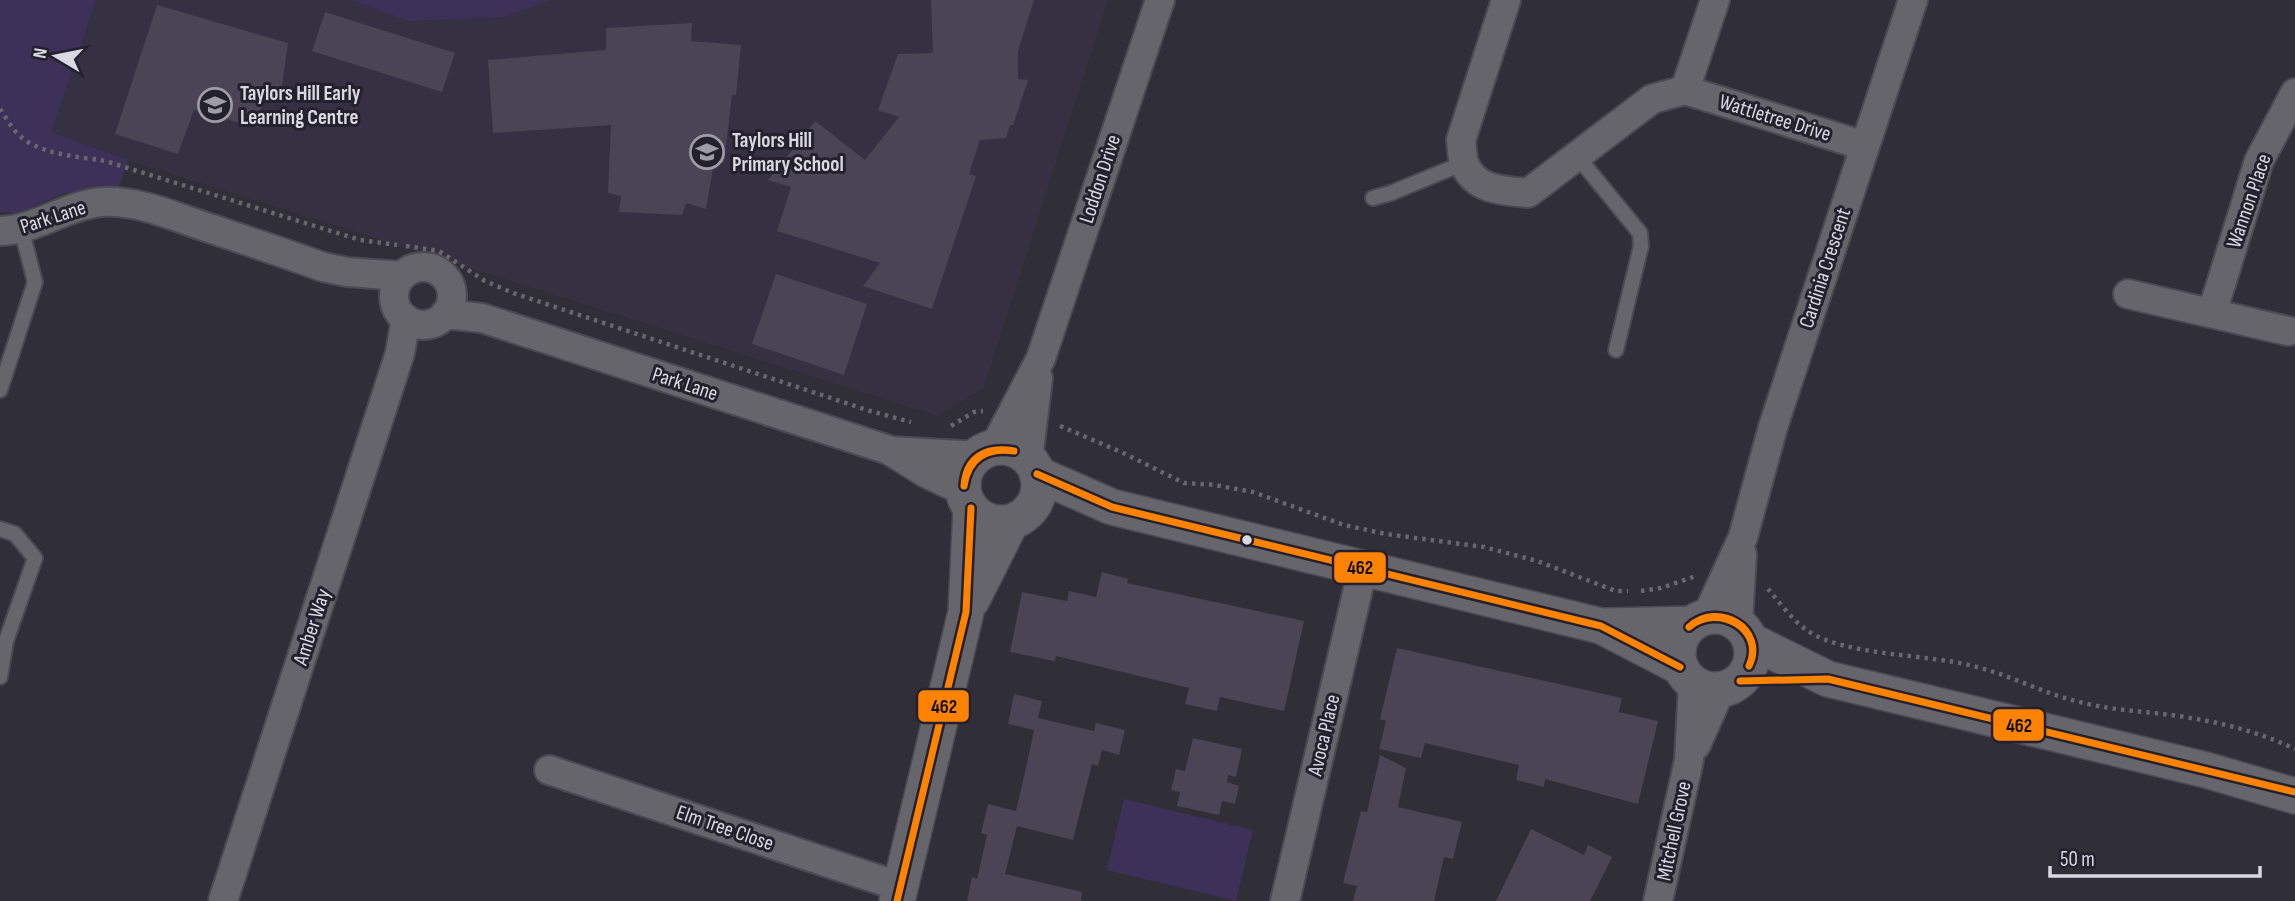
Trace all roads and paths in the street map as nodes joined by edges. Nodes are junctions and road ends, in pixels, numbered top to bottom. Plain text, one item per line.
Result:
1 (1160, 0) edge
2 (1506, 0) edge
3 (1715, 0) edge
4 (1913, 0) edge
5 (1685, 90) junction
6 (2295, 93) edge
7 (0, 109) edge
8 (1865, 146) junction
9 (1577, 156) junction
10 (1464, 163) junction
11 (1373, 198) dead end
12 (10, 230) edge
13 (2128, 293) dead end
14 (421, 304) junction
15 (2213, 313) junction
16 (2288, 331) dead end
17 (1616, 350) dead end
18 (1041, 358) junction
19 (0, 390) edge
20 (920, 425) dead end
21 (1081, 434) dead end
22 (889, 450) junction
23 (986, 452) junction
24 (1027, 490) junction
25 (967, 499) junction
26 (0, 529) edge
27 (1363, 568) junction
28 (1733, 577) junction
29 (966, 612) junction
30 (1601, 626) junction
31 (1722, 626) junction
32 (0, 677) edge
33 (1828, 679) junction
34 (1708, 680) junction
35 (2295, 749) edge
36 (549, 770) dead end
37 (2292, 793) edge
38 (899, 894) edge
39 (223, 901) edge
40 (1284, 901) edge
41 (1658, 901) edge

1 - 18 street, Loddon Drive
2 - 10 street
3 - 5 street
4 - 8 street, Cardinia Crescent
5 - 8 street, Wattletree Drive
5 - 9 street
6 - 15 street, Wannon Place
7 - 20 path
8 - 28 street, Cardinia Crescent
9 - 10 street
9 - 17 lane
10 - 11 lane
12 - 14 street, Park Lane
12 - 19 lane
13 - 15 street
14 - 22 street, Park Lane
14 - 39 street, Amber Way
15 - 16 street
18 - 23 street, Loddon Drive
18 - 24 street, Loddon Drive
21 - 28 path
22 - 23 street, Park Lane
22 - 25 street, Park Lane
23 - 24 street
23 - 25 street
24 - 25 street
24 - 27 street
24 - 29 street, Loddon Drive
25 - 29 street, Loddon Drive
26 - 32 lane
27 - 30 street
27 - 40 street, Avoca Place
28 - 31 street, Cardinia Crescent
28 - 35 path
29 - 38 street, Loddon Drive
30 - 31 street
30 - 34 street
31 - 33 street
31 - 34 street
31 - 34 street
33 - 34 street
33 - 37 street
34 - 41 street, Mitchell Grove
36 - 38 street, Elm Tree Close

